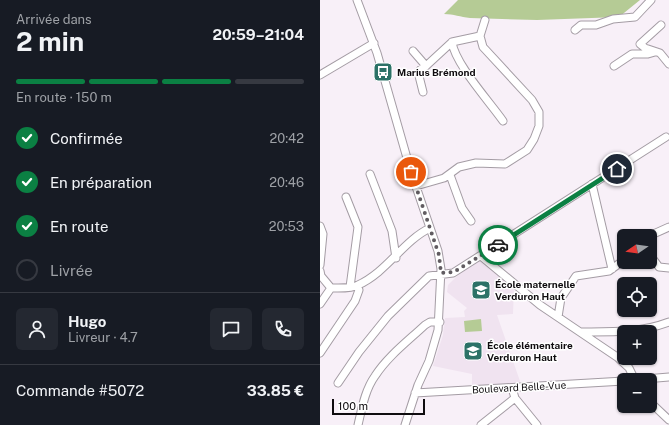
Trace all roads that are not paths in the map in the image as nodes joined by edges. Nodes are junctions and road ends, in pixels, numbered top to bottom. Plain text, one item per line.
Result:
1 (357, 0) edge
2 (651, 0) edge
3 (485, 20) dead end
4 (661, 25) dead end
5 (575, 30) dead end
6 (480, 36) junction
7 (452, 42) junction
8 (374, 43) junction
9 (413, 51) dead end
10 (655, 52) junction
11 (669, 64) edge
12 (426, 66) junction
13 (614, 66) dead end
14 (320, 76) edge
15 (423, 92) dead end
16 (503, 121) dead end
17 (666, 138) dead end
18 (370, 174) dead end
19 (450, 175) junction
20 (592, 184) junction
21 (416, 186) junction
22 (346, 197) dead end
23 (471, 221) dead end
24 (320, 226) edge
25 (669, 227) edge
26 (430, 228) junction
27 (657, 232) edge
28 (481, 256) junction
29 (396, 258) junction
30 (657, 264) edge
31 (320, 265) edge
32 (617, 265) edge
33 (669, 268) edge
34 (612, 269) junction
35 (320, 272) edge
36 (441, 273) junction
37 (354, 286) junction
38 (331, 288) junction
39 (320, 304) edge
40 (558, 317) junction
41 (440, 322) junction
42 (669, 322) edge
43 (581, 332) junction
44 (320, 353) edge
45 (631, 373) edge
46 (669, 377) edge
47 (657, 378) edge
48 (617, 381) edge
49 (338, 383) dead end
50 (512, 388) junction
51 (414, 393) junction
52 (515, 398) junction
53 (657, 409) edge
54 (669, 420) edge
55 (358, 425) edge
56 (405, 425) edge
57 (481, 425) edge
58 (537, 425) edge

1 - 8 street
2 - 5 street
3 - 6 street
4 - 10 street
6 - 7 street
6 - 19 street
7 - 12 street
7 - 16 street
8 - 14 street
8 - 21 street
9 - 12 street
10 - 11 street
10 - 13 street
12 - 15 street
17 - 20 street
18 - 29 street
19 - 21 street
19 - 23 street
20 - 28 street
20 - 34 street
21 - 26 street
22 - 37 street
24 - 31 street
25 - 27 street
26 - 29 street
26 - 36 street
28 - 36 street
28 - 40 street
29 - 37 street
30 - 33 street
32 - 34 street
34 - 40 street
35 - 38 street
36 - 41 street
36 - 49 street
37 - 38 street
37 - 44 street
38 - 39 street
40 - 43 street
41 - 51 street
41 - 55 street
42 - 43 street
43 - 45 street
46 - 47 street
48 - 50 street, Boulevard Belle-Vue
50 - 51 street, Boulevard Belle-Vue
50 - 52 street
51 - 56 street
52 - 57 street
52 - 58 street
53 - 54 street

